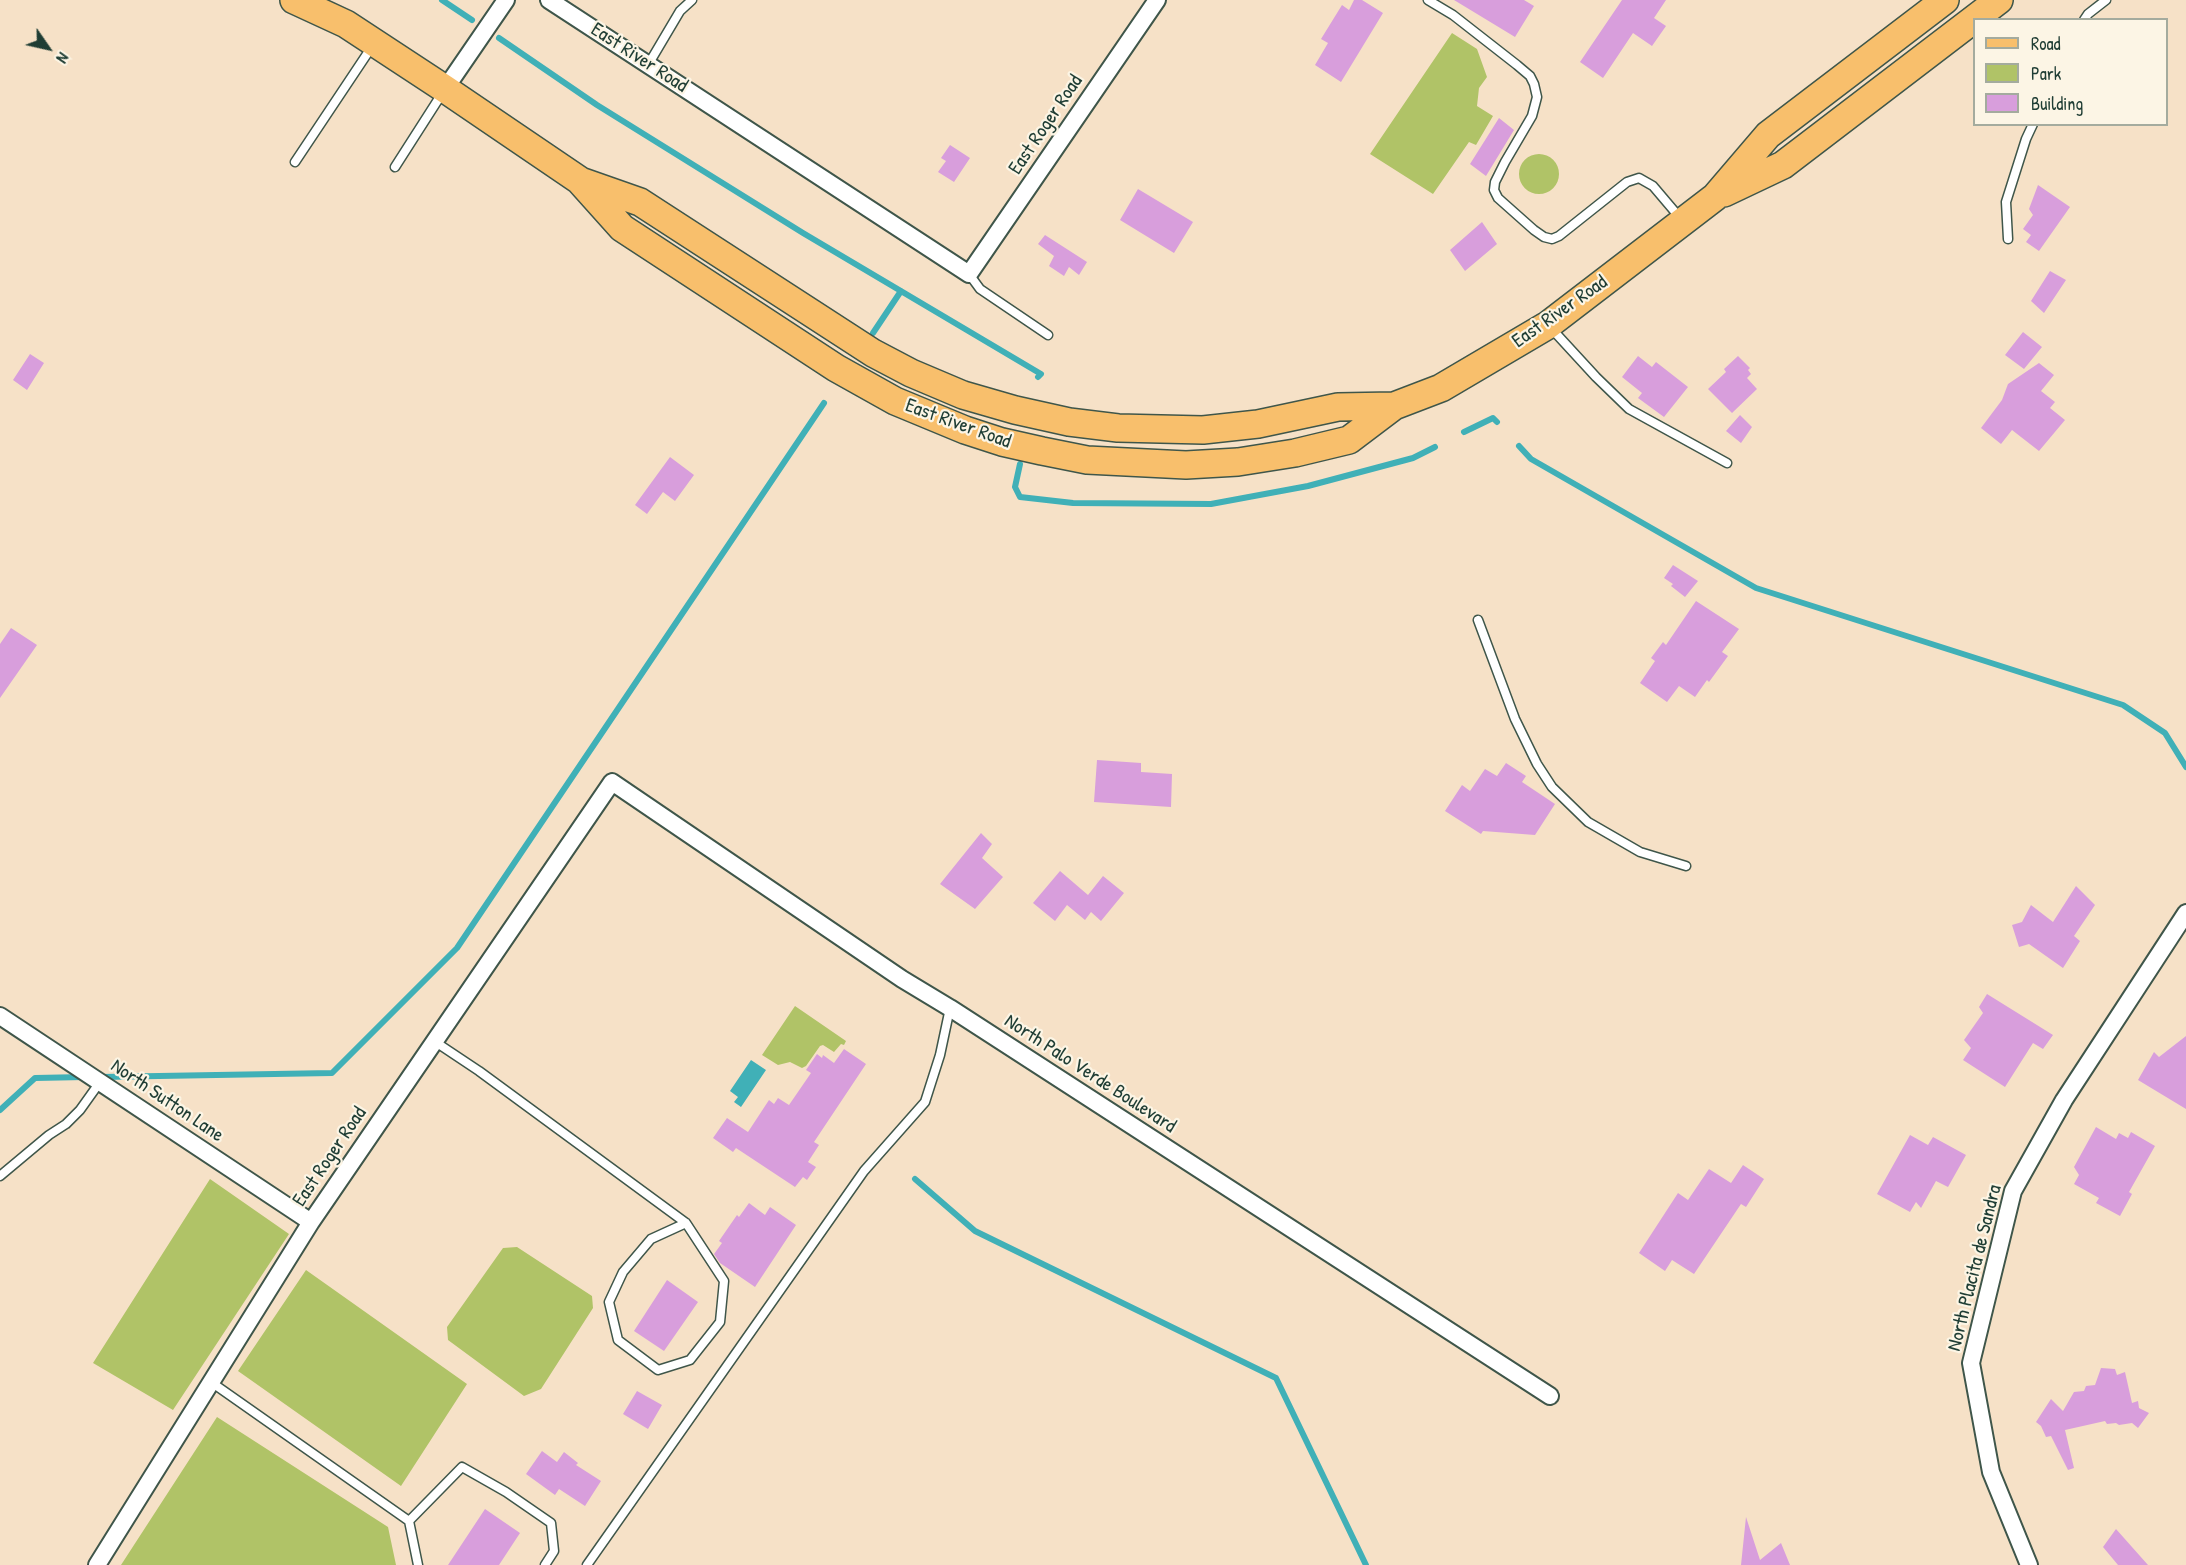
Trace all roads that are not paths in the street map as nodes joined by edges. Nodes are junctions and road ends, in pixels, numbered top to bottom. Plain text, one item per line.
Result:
1 (294, 0) edge
2 (323, 0) edge
3 (506, 0) edge
4 (549, 0) edge
5 (692, 0) edge
6 (1157, 0) edge
7 (1428, 0) edge
8 (1945, 0) edge
9 (1999, 0) edge
10 (2106, 0) edge
11 (1975, 18) edge
12 (2085, 18) edge
13 (1973, 20) edge
14 (346, 24) junction
15 (374, 43) junction
16 (648, 65) junction
17 (445, 89) junction
18 (2032, 126) edge
19 (295, 162) dead end
20 (395, 167) dead end
21 (1715, 197) junction
22 (1683, 221) junction
23 (2008, 239) dead end
24 (969, 274) junction
25 (1548, 325) junction
26 (1048, 335) dead end
27 (1727, 463) dead end
28 (1478, 620) dead end
29 (612, 782) joint
30 (1686, 866) dead end
31 (2186, 912) edge
32 (950, 1008) junction
33 (0, 1016) edge
34 (434, 1041) junction
35 (100, 1082) junction
36 (0, 1176) edge
37 (310, 1222) junction
38 (686, 1222) junction
39 (211, 1382) junction
40 (1550, 1396) dead end
41 (409, 1521) junction
42 (97, 1565) edge
43 (418, 1565) edge
44 (546, 1565) edge
45 (587, 1565) edge
46 (2029, 1565) edge

1 - 14 main road, East River Road
2 - 14 main road, East River Road
3 - 17 street
4 - 16 street, East River Road
5 - 16 lane
6 - 24 street, East Roger Road
7 - 22 lane
8 - 21 main road, East River Road
9 - 11 main road, East River Road
10 - 12 lane
13 - 21 main road, East River Road
14 - 15 main road, East River Road
15 - 17 main road, East River Road
15 - 19 lane
16 - 24 street, East River Road
17 - 20 lane
17 - 25 main road, East River Road
18 - 23 lane
21 - 22 main road, East River Road
22 - 25 main road, East River Road
24 - 26 lane
25 - 27 lane
28 - 30 lane
29 - 32 street, North Palo Verde Boulevard
29 - 34 street, East Roger Road
31 - 46 street, North Placita de Sandra
32 - 40 street, North Palo Verde Boulevard
32 - 45 lane
33 - 35 street, North Sutton Lane
34 - 37 street, East Roger Road
34 - 38 lane
35 - 36 lane
35 - 37 street, North Sutton Lane
37 - 39 street, East Roger Road
38 - 38 lane
39 - 41 lane
39 - 42 street, East Roger Road
41 - 43 lane
41 - 44 lane

